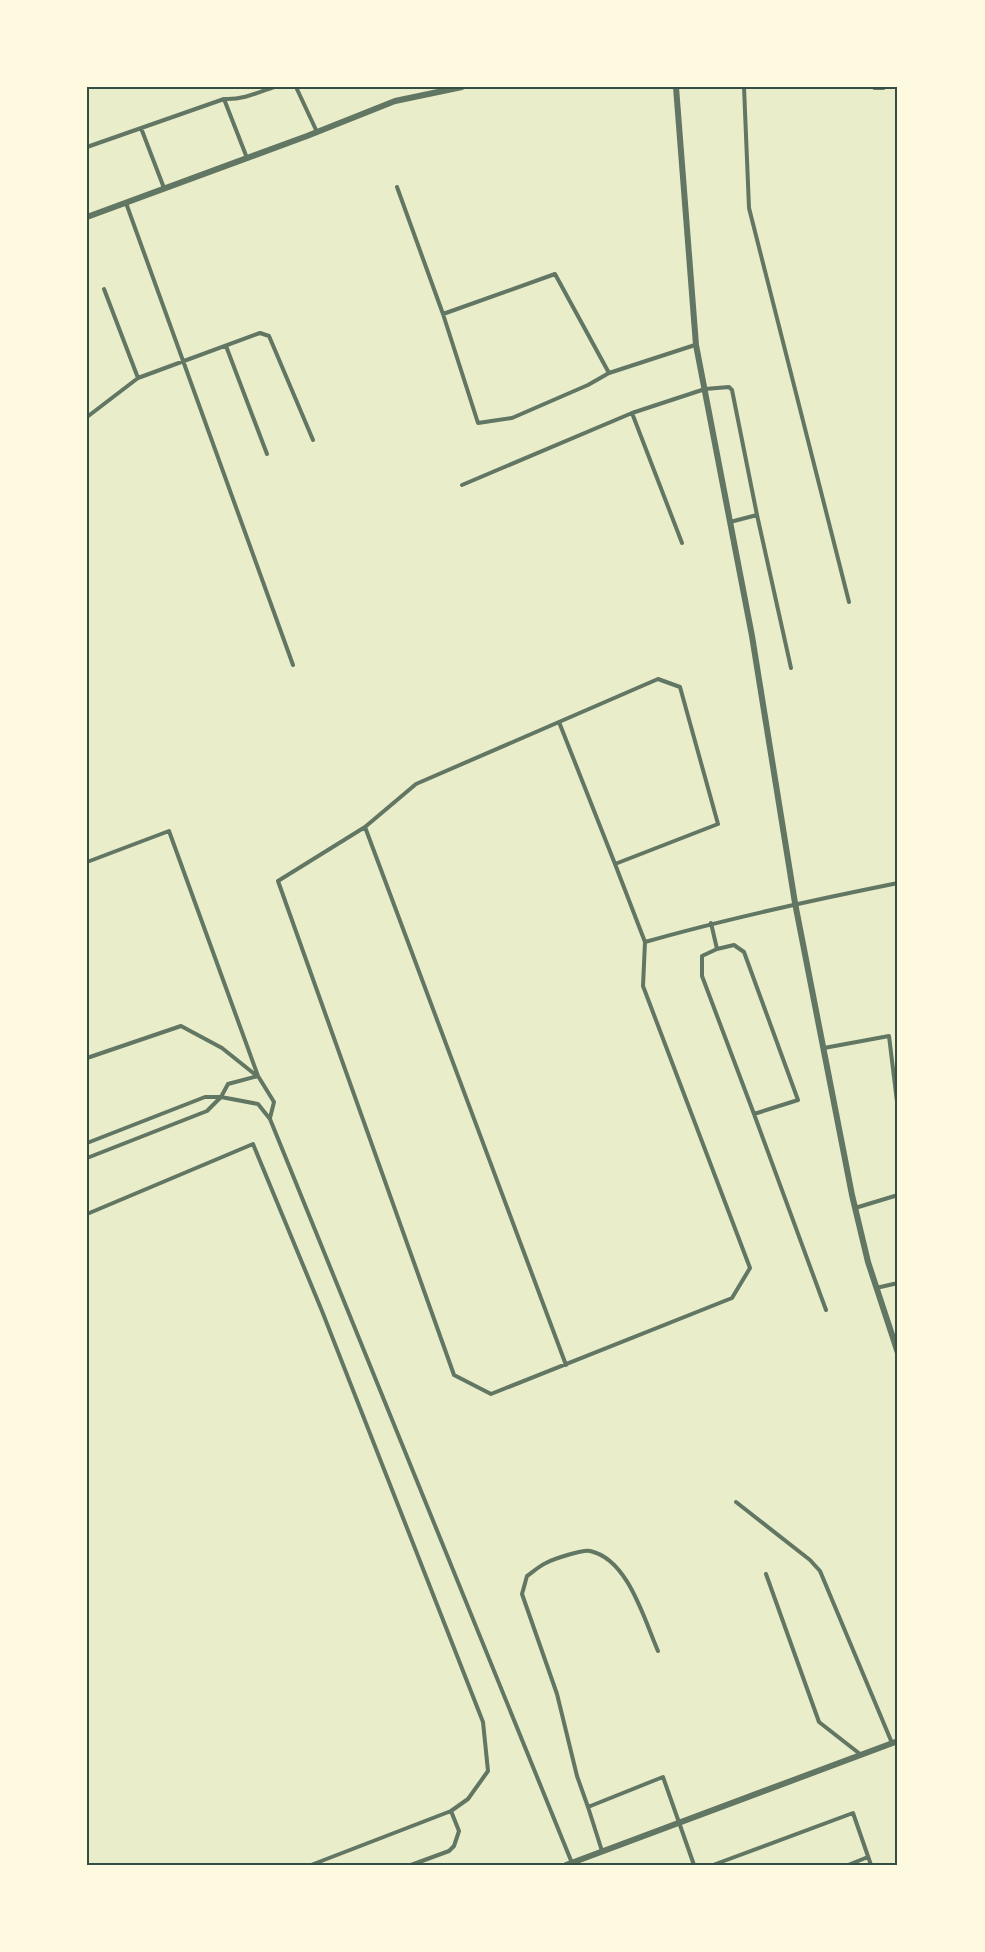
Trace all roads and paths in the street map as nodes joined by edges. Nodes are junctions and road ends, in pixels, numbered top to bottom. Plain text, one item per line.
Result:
1 (274, 87) edge
2 (296, 87) edge
3 (462, 87) edge
4 (676, 87) edge
5 (744, 87) edge
6 (875, 87) edge
7 (883, 87) edge
8 (224, 99) junction
9 (141, 128) junction
10 (317, 132) junction
11 (87, 147) edge
12 (247, 158) junction
13 (397, 187) dead end
14 (164, 189) junction
15 (126, 203) junction
16 (87, 217) edge
17 (105, 289) dead end
18 (443, 314) junction
19 (696, 345) junction
20 (226, 346) junction
21 (184, 362) junction
22 (609, 373) junction
23 (138, 378) junction
24 (705, 389) junction
25 (632, 412) junction
26 (87, 417) edge
27 (313, 440) dead end
28 (267, 453) dead end
29 (462, 485) dead end
30 (757, 515) junction
31 (730, 522) junction
32 (682, 543) dead end
33 (849, 602) dead end
34 (293, 665) dead end
35 (791, 668) dead end
36 (559, 722) junction
37 (365, 827) junction
38 (87, 862) edge
39 (615, 864) junction
40 (898, 883) edge
41 (795, 903) junction
42 (711, 923) junction
43 (645, 942) junction
44 (717, 950) junction
45 (823, 1048) junction
46 (87, 1058) edge
47 (258, 1076) junction
48 (221, 1097) junction
49 (898, 1110) edge
50 (754, 1114) junction
51 (270, 1119) junction
52 (87, 1143) edge
53 (87, 1158) edge
54 (898, 1195) edge
55 (855, 1209) junction
56 (87, 1214) edge
57 (898, 1282) edge
58 (876, 1288) junction
59 (826, 1310) dead end
60 (898, 1353) edge
61 (566, 1365) junction
62 (736, 1502) dead end
63 (766, 1574) dead end
64 (658, 1651) dead end
65 (895, 1742) edge
66 (860, 1754) junction
67 (588, 1807) junction
68 (451, 1811) junction
69 (679, 1823) junction
70 (602, 1852) junction
71 (868, 1857) junction
72 (569, 1864) edge
73 (311, 1865) edge
74 (411, 1865) edge
75 (694, 1865) edge
76 (714, 1865) edge
77 (848, 1865) edge
78 (871, 1865) edge

1 - 8 lane
2 - 10 lane
3 - 10 street
4 - 19 street
5 - 33 lane
6 - 7 street
8 - 9 lane
8 - 12 lane
9 - 11 lane
9 - 14 lane
10 - 12 street
12 - 14 street
13 - 18 lane
14 - 15 street
15 - 16 street
15 - 21 lane
17 - 23 lane
18 - 22 lane
18 - 22 lane
19 - 22 lane
19 - 24 street
20 - 21 lane
20 - 27 lane
20 - 28 lane
21 - 23 lane
21 - 34 lane
23 - 26 lane
24 - 25 lane
24 - 30 lane
24 - 31 street
25 - 29 lane
25 - 32 lane
30 - 31 lane
30 - 35 lane
31 - 41 street
36 - 37 lane
36 - 39 lane
36 - 39 lane
37 - 61 lane
37 - 61 lane
38 - 47 lane
39 - 43 lane
40 - 41 lane
41 - 42 lane
41 - 45 street
42 - 43 lane
42 - 44 lane
43 - 61 lane
44 - 50 lane
44 - 50 lane
45 - 49 lane
45 - 55 street
46 - 47 lane
47 - 48 lane
47 - 51 lane
48 - 51 lane
48 - 52 lane
48 - 53 lane
50 - 59 lane
51 - 72 lane
54 - 55 lane
55 - 58 street
56 - 68 lane
57 - 58 lane
58 - 60 street
62 - 65 lane
63 - 66 lane
64 - 67 lane
65 - 66 street
66 - 69 street
67 - 69 lane
67 - 70 lane
68 - 73 lane
68 - 74 lane
69 - 70 street
69 - 75 lane
70 - 72 street
71 - 76 lane
71 - 77 lane
71 - 78 lane

